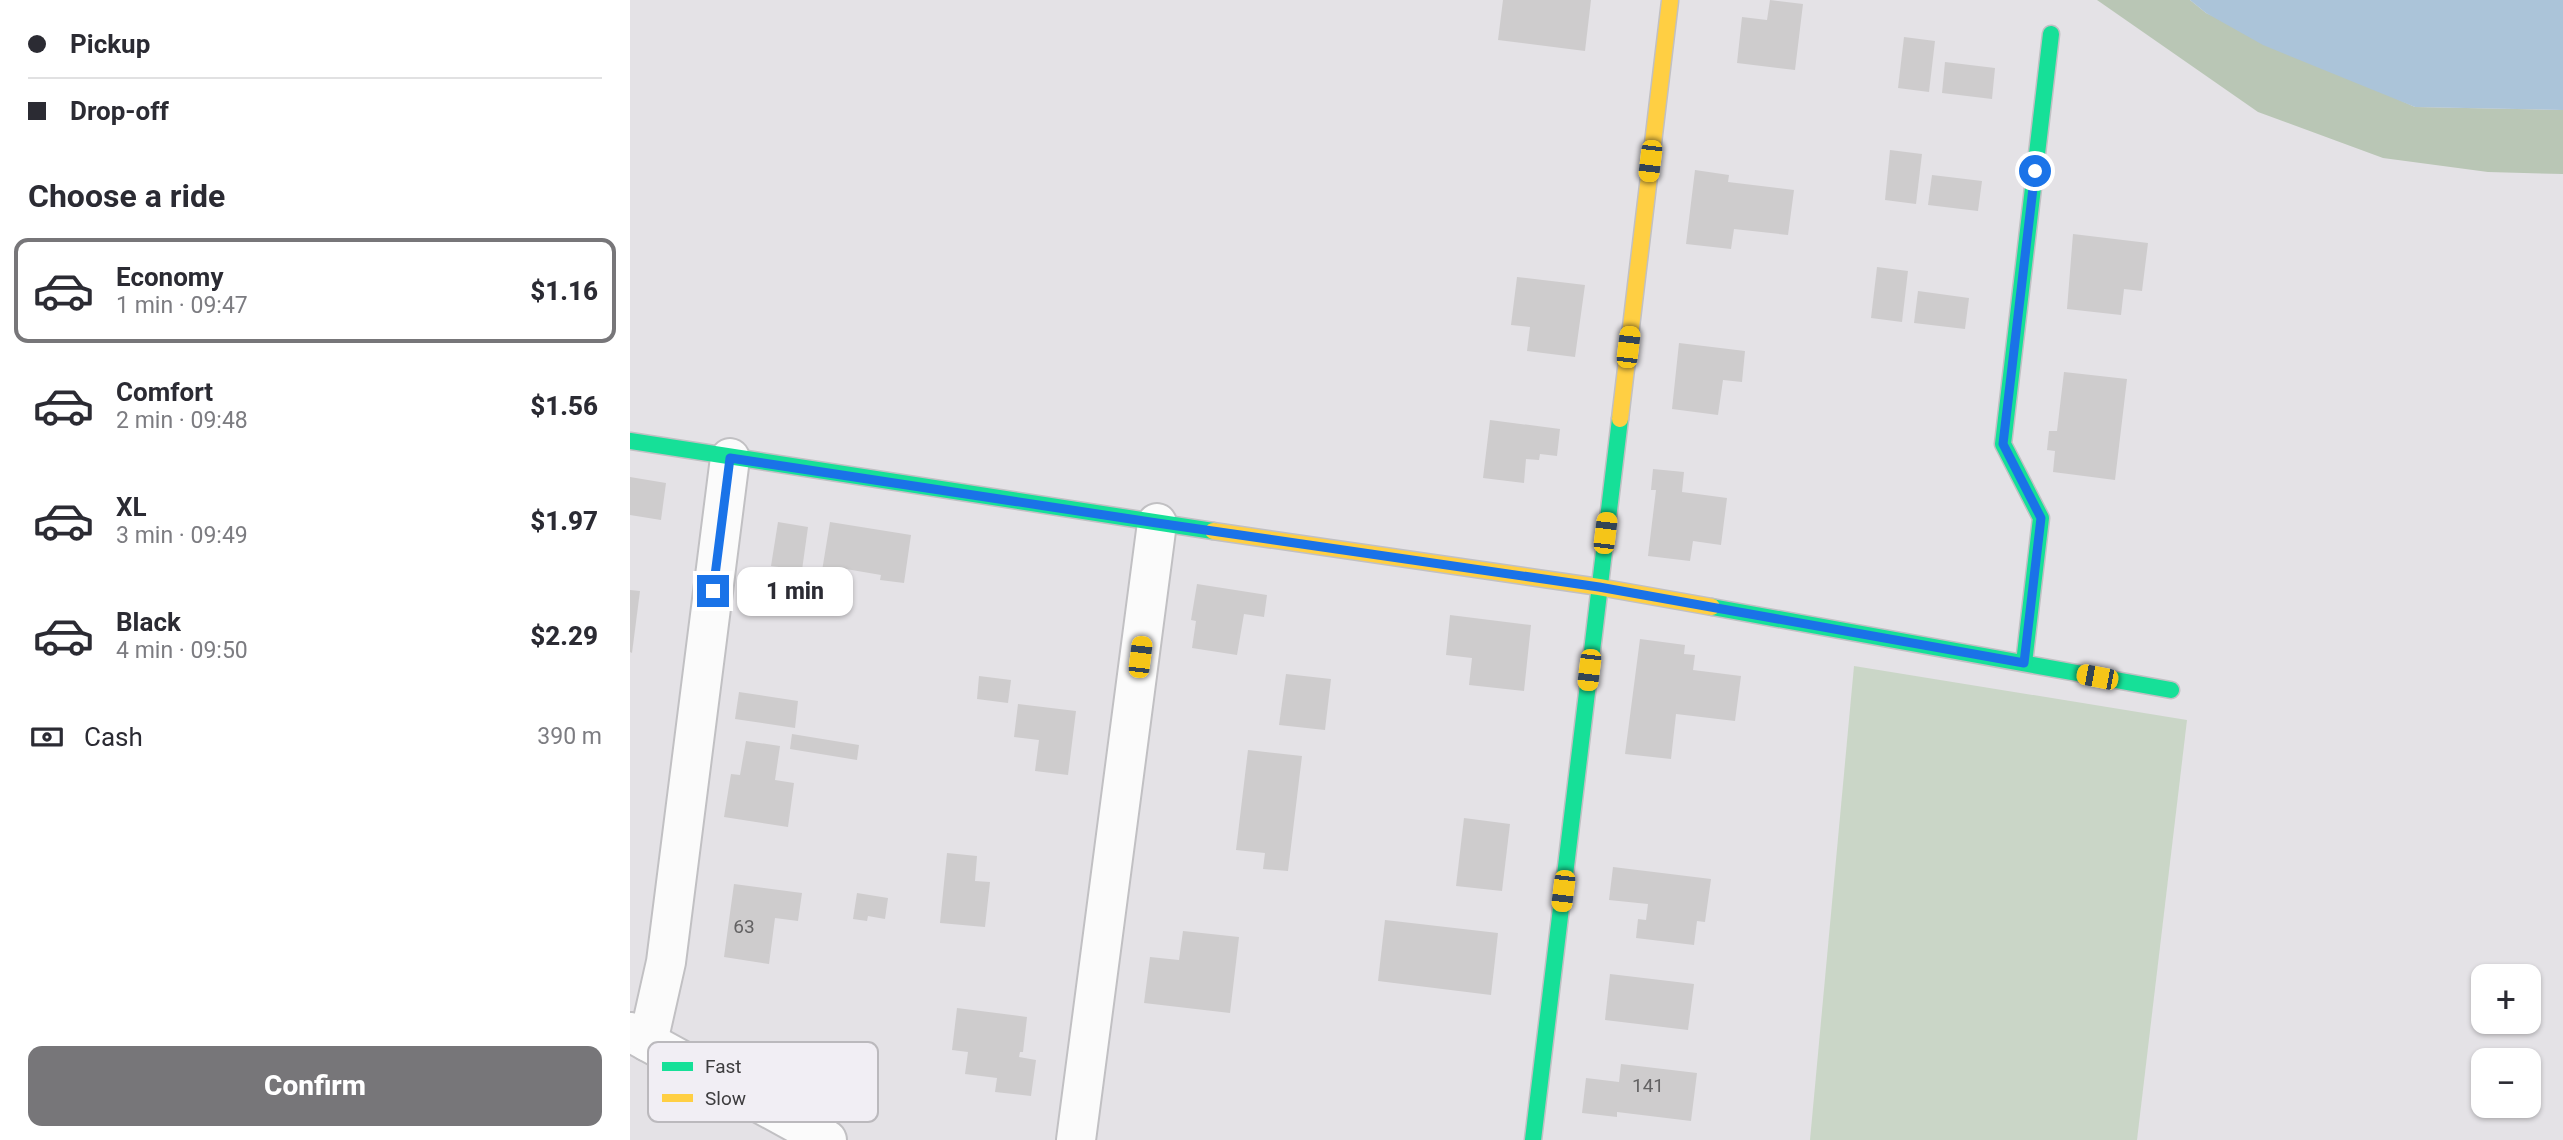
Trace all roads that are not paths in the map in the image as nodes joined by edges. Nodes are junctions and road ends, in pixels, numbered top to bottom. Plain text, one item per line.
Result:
1 (1670, 1) edge
2 (2051, 34) dead end
3 (630, 441) edge
4 (730, 458) junction
5 (1157, 523) junction
6 (1599, 587) junction
7 (2024, 663) junction
8 (2171, 690) dead end
9 (639, 1037) edge
10 (794, 1122) edge
11 (827, 1140) edge
12 (1076, 1140) edge
13 (1533, 1140) edge

1 - 6 street
2 - 7 street
3 - 4 street
4 - 5 street
4 - 9 street
5 - 6 street
5 - 12 street
6 - 7 street
6 - 13 street
7 - 8 street
10 - 11 street

